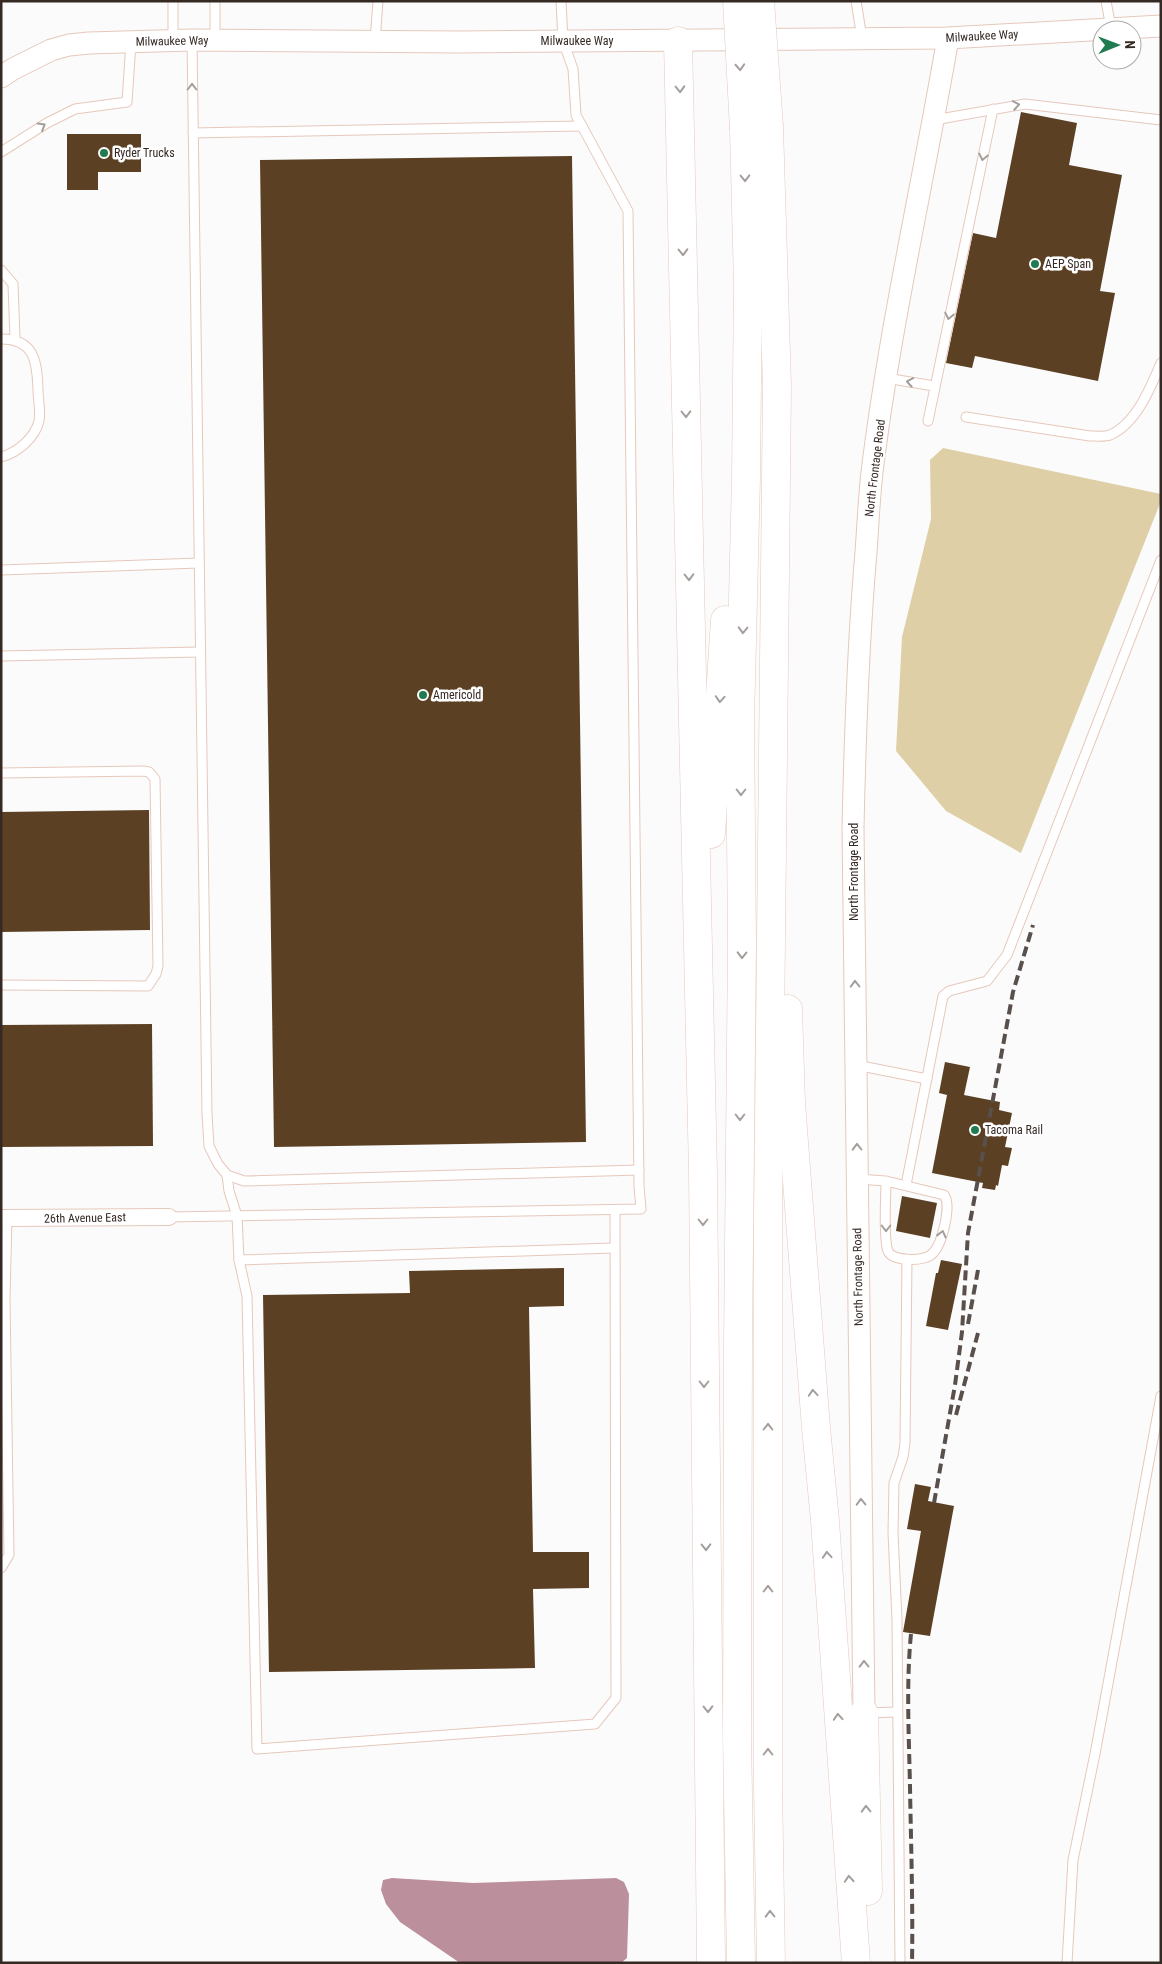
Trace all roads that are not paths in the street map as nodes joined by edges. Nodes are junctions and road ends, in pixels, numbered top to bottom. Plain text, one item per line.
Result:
1 (173, 1) edge
2 (215, 1) edge
3 (378, 1) edge
4 (561, 1) edge
5 (737, 1) edge
6 (760, 1) edge
7 (856, 1) edge
8 (1106, 1) edge
9 (1109, 20) edge
10 (1161, 26) edge
11 (1142, 27) edge
12 (1092, 30) edge
13 (862, 38) junction
14 (948, 38) junction
15 (215, 40) junction
16 (678, 40) junction
17 (182, 41) junction
18 (375, 41) junction
19 (563, 41) junction
20 (131, 42) junction
21 (5, 70) edge
22 (993, 110) junction
23 (934, 120) junction
24 (1161, 120) edge
25 (582, 126) junction
26 (756, 128) junction
27 (192, 133) junction
28 (1, 152) edge
29 (1, 270) edge
30 (748, 284) junction
31 (1, 339) edge
32 (15, 339) junction
33 (1161, 363) edge
34 (886, 378) junction
35 (934, 386) junction
36 (966, 417) dead end
37 (928, 421) dead end
38 (1, 457) edge
39 (1161, 560) edge
40 (199, 563) junction
41 (1, 570) edge
42 (774, 639) junction
43 (200, 652) junction
44 (1, 656) edge
45 (1, 773) edge
46 (1, 985) edge
47 (856, 1065) junction
48 (927, 1079) junction
49 (639, 1170) junction
50 (703, 1173) junction
51 (227, 1175) junction
52 (857, 1179) junction
53 (886, 1181) junction
54 (906, 1185) junction
55 (615, 1210) junction
56 (238, 1216) junction
57 (169, 1217) joint
58 (4, 1218) edge
59 (614, 1248) junction
60 (907, 1259) junction
61 (239, 1260) junction
62 (3, 1300) edge
63 (1161, 1396) edge
64 (1, 1568) edge
65 (896, 1712) junction
66 (864, 1713) junction
67 (711, 1963) edge
68 (741, 1963) edge
69 (771, 1963) edge
70 (856, 1963) edge
71 (868, 1963) edge
72 (900, 1963) edge
73 (1067, 1963) edge

1 - 17 lane
2 - 15 lane
3 - 18 lane
4 - 19 lane
5 -> 26 highway, bridge
6 - 26 highway, bridge
7 - 13 lane
8 - 9 lane
10 - 11 street, Milwaukee Way
12 - 14 street, Milwaukee Way
13 - 14 street, Milwaukee Way
13 - 16 street, Milwaukee Way
14 - 23 street, North Frontage Road
15 - 17 street, Milwaukee Way
15 - 18 street, Milwaukee Way
16 - 19 street, Milwaukee Way
16 -> 50 highway
17 - 20 street, Milwaukee Way
27 -> 17 lane
18 - 19 street, Milwaukee Way
19 - 25 lane
20 - 21 street, Milwaukee Way
28 -> 20 lane
22 - 23 lane
22 -> 24 lane
22 -> 35 lane
23 - 34 street, North Frontage Road
25 - 27 lane
25 - 49 lane
26 -> 30 highway
26 - 42 highway
27 - 40 lane
29 - 32 lane
30 -> 50 highway
30 -> 68 highway
31 - 32 lane
32 - 38 lane
33 - 36 lane
35 -> 34 lane
47 -> 34 street, North Frontage Road
35 - 37 lane
39 - 48 lane
40 - 41 lane
40 - 43 lane
69 -> 42 highway
70 -> 42 highway
43 - 44 lane
43 - 51 lane
45 - 46 lane
47 - 48 lane
52 -> 47 street, North Frontage Road
48 - 54 lane
49 - 51 lane
49 - 55 lane
50 -> 67 highway
51 - 56 lane
52 - 53 lane
66 -> 52 street, North Frontage Road
53 - 54 lane
53 -> 60 lane
60 -> 54 lane
55 - 56 lane
55 - 59 lane
56 - 57 lane
56 - 61 lane
57 - 58 street, 26th Avenue East
58 - 62 lane
59 - 61 lane
59 - 61 lane
60 - 65 lane
62 - 64 lane
63 - 73 lane
65 - 66 lane
65 - 72 lane
71 -> 66 highway

